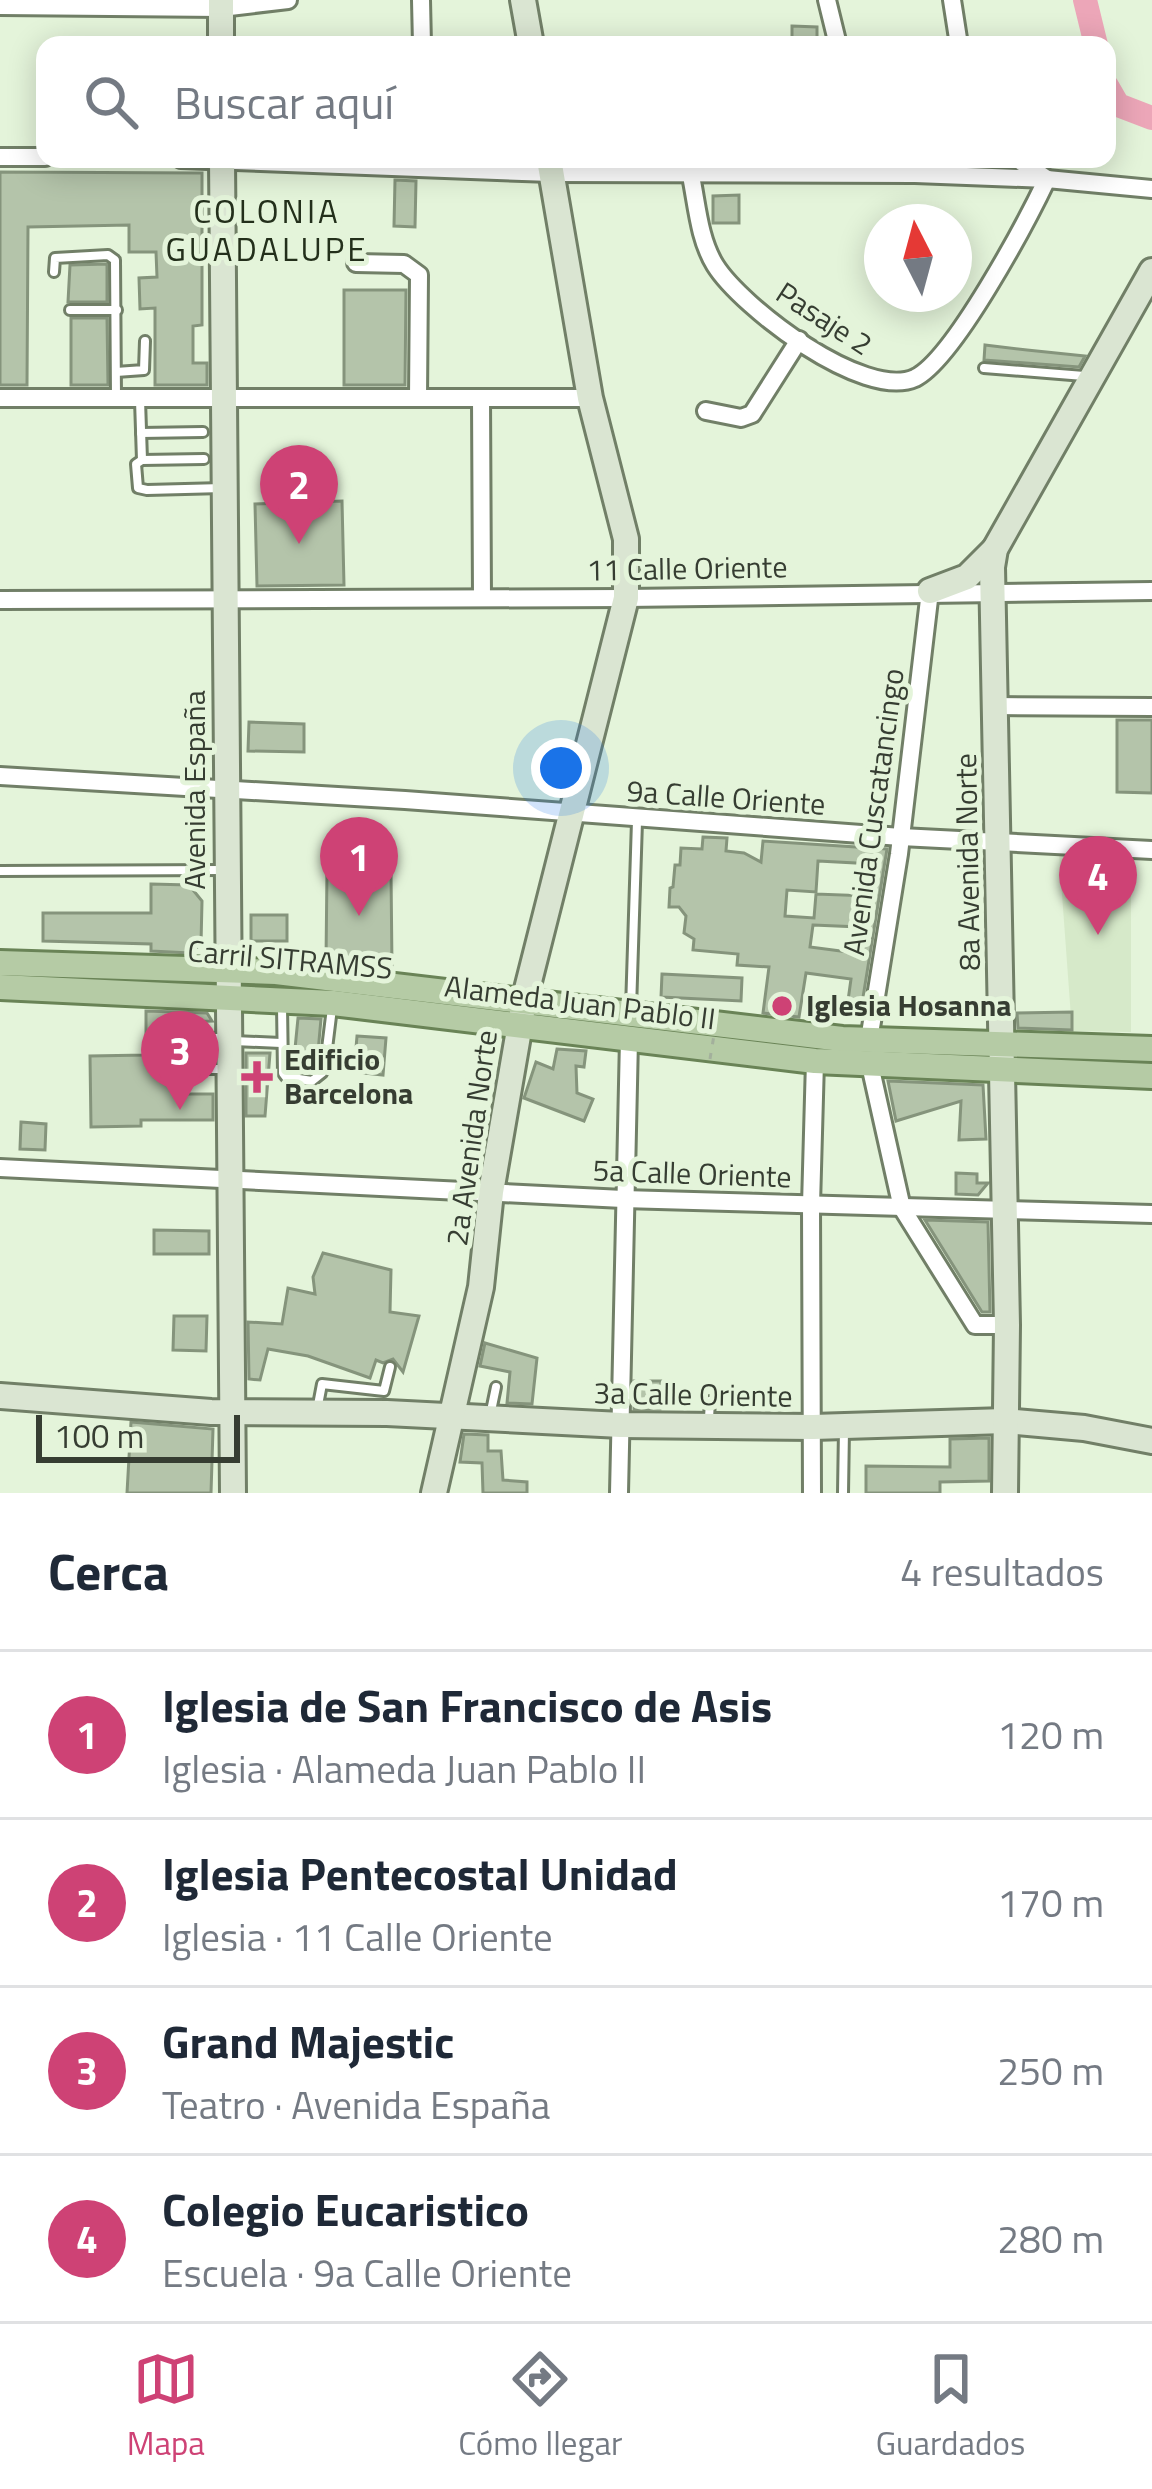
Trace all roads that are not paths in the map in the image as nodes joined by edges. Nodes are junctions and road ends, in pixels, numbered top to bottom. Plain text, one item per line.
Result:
1 (288, 0) edge
2 (422, 0) edge
3 (523, 0) edge
4 (827, 0) edge
5 (952, 0) edge
6 (221, 4) edge
7 (0, 6) edge
8 (221, 36) edge
9 (422, 36) edge
10 (529, 36) edge
11 (836, 36) edge
12 (958, 36) edge
13 (0, 157) edge
14 (36, 157) edge
15 (222, 168) edge
16 (550, 168) edge
17 (578, 168) edge
18 (850, 168) edge
19 (923, 168) edge
20 (1031, 168) edge
21 (915, 174) junction
22 (691, 176) junction
23 (1047, 178) junction
24 (1146, 189) edge
25 (356, 263) dead end
26 (1152, 271) edge
27 (54, 272) dead end
28 (70, 310) dead end
29 (117, 310) junction
30 (799, 340) junction
31 (145, 341) dead end
32 (984, 368) dead end
33 (116, 372) junction
34 (1089, 376) junction
35 (0, 398) edge
36 (418, 398) junction
37 (481, 398) junction
38 (590, 398) junction
39 (116, 399) junction
40 (140, 399) junction
41 (223, 399) junction
42 (706, 411) dead end
43 (203, 432) dead end
44 (141, 433) junction
45 (204, 459) dead end
46 (142, 460) junction
47 (224, 488) junction
48 (995, 549) junction
49 (930, 591) junction
50 (1152, 591) edge
51 (991, 593) junction
52 (224, 598) junction
53 (482, 598) junction
54 (626, 598) junction
55 (0, 600) edge
56 (995, 706) junction
57 (1152, 707) edge
58 (0, 776) edge
59 (225, 791) junction
60 (573, 813) junction
61 (637, 819) junction
62 (901, 837) junction
63 (998, 841) junction
64 (1152, 850) edge
65 (225, 870) junction
66 (0, 871) edge
67 (0, 963) edge
68 (0, 977) edge
69 (226, 982) junction
70 (0, 987) edge
71 (282, 999) junction
72 (333, 1003) junction
73 (521, 1014) junction
74 (630, 1026) junction
75 (194, 1038) dead end
76 (227, 1040) junction
77 (281, 1043) junction
78 (870, 1053) junction
79 (1001, 1057) junction
80 (815, 1061) junction
81 (1151, 1062) edge
82 (194, 1069) dead end
83 (228, 1069) junction
84 (0, 1168) edge
85 (230, 1179) junction
86 (490, 1192) junction
87 (623, 1198) junction
88 (811, 1205) junction
89 (902, 1208) junction
90 (1004, 1209) junction
91 (1152, 1214) edge
92 (1007, 1325) junction
93 (390, 1367) dead end
94 (496, 1387) dead end
95 (0, 1396) edge
96 (385, 1402) junction
97 (231, 1412) junction
98 (450, 1416) junction
99 (490, 1418) junction
100 (1005, 1421) junction
101 (621, 1425) junction
102 (844, 1426) junction
103 (813, 1427) junction
104 (1152, 1441) edge
105 (232, 1493) edge
106 (434, 1493) edge
107 (619, 1493) edge
108 (812, 1493) edge
109 (843, 1493) edge
110 (1005, 1493) edge

1 - 6 street
2 - 9 street
3 - 10 main road
4 - 11 street
5 - 12 street
6 - 7 street
6 - 8 main road
13 - 14 street
15 - 41 main road, Avenida España
16 - 38 main road, 2a Avenida Norte
17 - 22 street
18 - 21 street
18 - 22 street
19 - 21 street
20 - 23 street
21 - 23 street
22 - 30 street, Pasaje 2
23 - 24 street
23 - 30 street, Pasaje 2
25 - 36 street
26 - 34 main road, 8a Avenida Norte
27 - 29 lane
28 - 29 lane
29 - 33 lane
30 - 42 street
31 - 33 lane
32 - 34 lane
33 - 39 lane
34 - 48 main road, 8a Avenida Norte
35 - 39 street
36 - 37 street
36 - 41 street
37 - 38 street
37 - 53 street
38 - 54 main road, 2a Avenida Norte
39 - 40 street
40 - 41 street
40 - 44 lane
41 - 47 main road, Avenida España
43 - 44 lane
44 - 46 lane
45 - 46 lane
46 - 47 lane
47 - 52 main road, Avenida España
48 - 49 main road
48 - 51 main road, 8a Avenida Norte
49 - 51 street, 11 Calle Oriente
49 - 54 street, 11 Calle Oriente
49 - 62 street, Avenida Cuscatancingo
50 - 51 street, 11 Calle Oriente
51 - 56 main road, 8a Avenida Norte
52 - 53 street, 11 Calle Oriente
52 - 55 street, 11 Calle Oriente
52 - 59 main road, Avenida España
53 - 54 street, 11 Calle Oriente
54 - 60 main road, 2a Avenida Norte
56 - 57 street
56 - 63 main road, 8a Avenida Norte
58 - 59 street, 9a Calle Oriente
59 - 60 street, 9a Calle Oriente
59 - 65 main road, Avenida España
60 - 61 street, 9a Calle Oriente
60 - 73 main road, 2a Avenida Norte
61 - 62 street, 9a Calle Oriente
61 - 74 lane
62 - 63 street, 9a Calle Oriente
62 - 78 street, Avenida Cuscatancingo
63 - 64 street, 9a Calle Oriente
63 - 79 main road, 8a Avenida Norte
65 - 66 lane
65 - 69 main road, Avenida España
67 - 69 main road, Alameda Juan Pablo II
68 - 69 main road, Carril SITRAMSS
69 - 70 main road, Alameda Juan Pablo II
69 - 71 main road, Alameda Juan Pablo II
69 - 73 main road, Carril SITRAMSS
69 - 76 main road, Avenida España
71 - 72 main road, Alameda Juan Pablo II
71 - 77 lane
72 - 73 main road, Alameda Juan Pablo II
72 - 77 lane
73 - 74 main road, Alameda Juan Pablo II
73 - 79 main road, Carril SITRAMSS
73 - 86 main road, 2a Avenida Norte
74 - 78 main road, Alameda Juan Pablo II
74 - 80 main road, Alameda Juan Pablo II
74 - 87 street
75 - 76 lane
76 - 77 lane
76 - 83 main road, Avenida España
78 - 79 main road, Alameda Juan Pablo II
78 - 80 main road, Alameda Juan Pablo II
78 - 89 street, Avenida Cuscatancingo
79 - 81 main road, Carril SITRAMSS
79 - 90 main road, 8a Avenida Norte
80 - 88 street
82 - 83 lane
83 - 85 main road, Avenida España
84 - 85 street, 5a Calle Oriente
85 - 86 street, 5a Calle Oriente
85 - 97 main road, Avenida España
86 - 87 street, 5a Calle Oriente
86 - 98 main road, 2a Avenida Norte
87 - 88 street, 5a Calle Oriente
87 - 101 street
88 - 89 street, 5a Calle Oriente
88 - 103 street
89 - 90 street, 5a Calle Oriente
89 - 92 street, Avenida Cuscatancingo
90 - 91 street, 5a Calle Oriente
90 - 92 main road, 8a Avenida Norte
92 - 100 main road, 8a Avenida Norte
93 - 96 lane
94 - 99 lane
95 - 97 main road, 3a Calle Oriente
96 - 97 main road, 3a Calle Oriente
96 - 98 main road, 3a Calle Oriente
97 - 105 main road, Avenida España
98 - 99 main road, 3a Calle Oriente
98 - 106 main road, 2a Avenida Norte
99 - 101 main road, 3a Calle Oriente
100 - 102 main road, 3a Calle Oriente
100 - 104 main road, 3a Calle Oriente
100 - 110 main road, 8a Avenida Norte
101 - 103 main road, 3a Calle Oriente
101 - 107 street
102 - 103 main road, 3a Calle Oriente
102 - 109 lane
103 - 108 street

